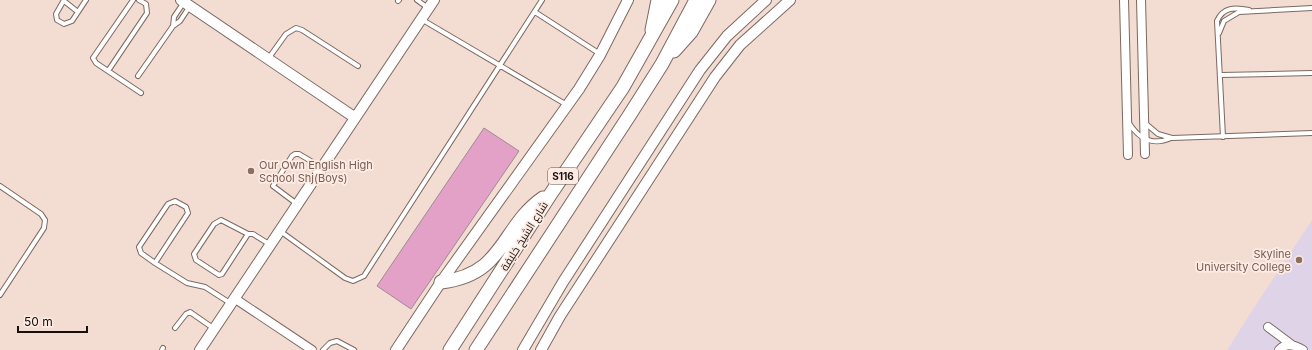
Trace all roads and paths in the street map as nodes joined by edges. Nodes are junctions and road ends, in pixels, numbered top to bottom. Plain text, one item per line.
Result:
1 (86, 0) edge
2 (133, 0) edge
3 (139, 0) edge
4 (149, 0) edge
5 (417, 0) edge
6 (542, 0) edge
7 (628, 0) edge
8 (658, 0) edge
9 (672, 0) edge
10 (696, 0) edge
11 (709, 0) edge
12 (766, 0) edge
13 (790, 0) edge
14 (1124, 0) edge
15 (1141, 0) edge
16 (64, 1) edge
17 (185, 2) edge
18 (146, 4) junction
19 (431, 4) edge
20 (1312, 8) edge
21 (1249, 10) junction
22 (78, 12) junction
23 (534, 12) junction
24 (421, 19) junction
25 (173, 26) junction
26 (1218, 34) junction
27 (649, 44) junction
28 (600, 54) junction
29 (268, 59) junction
30 (662, 64) junction
31 (358, 66) dead end
32 (500, 66) junction
33 (108, 71) junction
34 (1312, 73) edge
35 (1221, 75) junction
36 (138, 76) dead end
37 (141, 93) dead end
38 (567, 106) junction
39 (354, 118) junction
40 (1128, 122) junction
41 (1144, 122) junction
42 (1312, 133) edge
43 (1223, 137) junction
44 (1172, 138) junction
45 (1144, 139) junction
46 (1145, 154) dead end
47 (1128, 155) dead end
48 (321, 168) junction
49 (0, 186) edge
50 (550, 195) junction
51 (297, 204) junction
52 (279, 230) junction
53 (248, 234) junction
54 (270, 245) junction
55 (155, 263) junction
56 (441, 282) junction
57 (563, 282) junction
58 (0, 295) edge
59 (232, 301) junction
60 (560, 316) junction
61 (1268, 327) dead end
62 (175, 328) dead end
63 (214, 329) junction
64 (1292, 345) junction
65 (200, 350) edge
66 (312, 350) edge
67 (323, 350) edge
68 (354, 350) edge
69 (396, 350) edge
70 (450, 350) edge
71 (476, 350) edge
72 (523, 350) edge
73 (541, 350) edge
74 (1279, 350) edge
75 (1303, 350) edge

1 - 22 lane
2 - 33 lane
3 - 18 lane
4 - 18 lane
5 - 19 lane
6 - 23 lane
7 - 28 street
8 - 27 highway
9 - 27 highway, شارع الشيخ خليفة / S116
10 - 30 highway, شارع الشيخ خليفة / S116
11 - 30 highway
12 - 57 street
13 - 60 street
14 - 40 street
15 - 41 street
16 - 22 lane
16 - 22 lane
17 - 25 lane
17 - 25 lane
17 - 29 street
18 - 33 lane
19 - 24 street
20 - 21 lane
21 - 26 lane
21 - 26 lane
23 - 28 lane
23 - 32 lane
24 - 32 lane
24 - 39 street
25 - 36 lane
26 - 35 lane
27 - 50 highway, شارع الشيخ خليفة / S116
28 - 38 street
29 - 31 lane
29 - 39 street
30 - 71 highway, شارع الشيخ خليفة / S116
32 - 38 lane
32 - 52 lane
33 - 37 lane
34 - 35 lane
35 - 43 lane
38 - 56 street
39 - 48 street
40 - 45 lane
40 - 47 street
41 - 44 lane
41 - 45 street
42 - 43 lane
43 - 44 lane
44 - 45 lane
45 - 46 street
48 - 51 street
48 - 51 lane
49 - 58 lane
50 - 56 highway
50 - 70 highway, شارع الشيخ خليفة / S116
51 - 52 street
52 - 54 street
53 - 53 lane
53 - 54 lane
54 - 59 street
55 - 55 lane
55 - 59 lane
56 - 69 street
57 - 60 street
57 - 72 street
59 - 63 street
59 - 66 street
60 - 73 street
61 - 64 street
62 - 63 lane
63 - 65 street
64 - 74 street
64 - 75 street
67 - 68 lane

